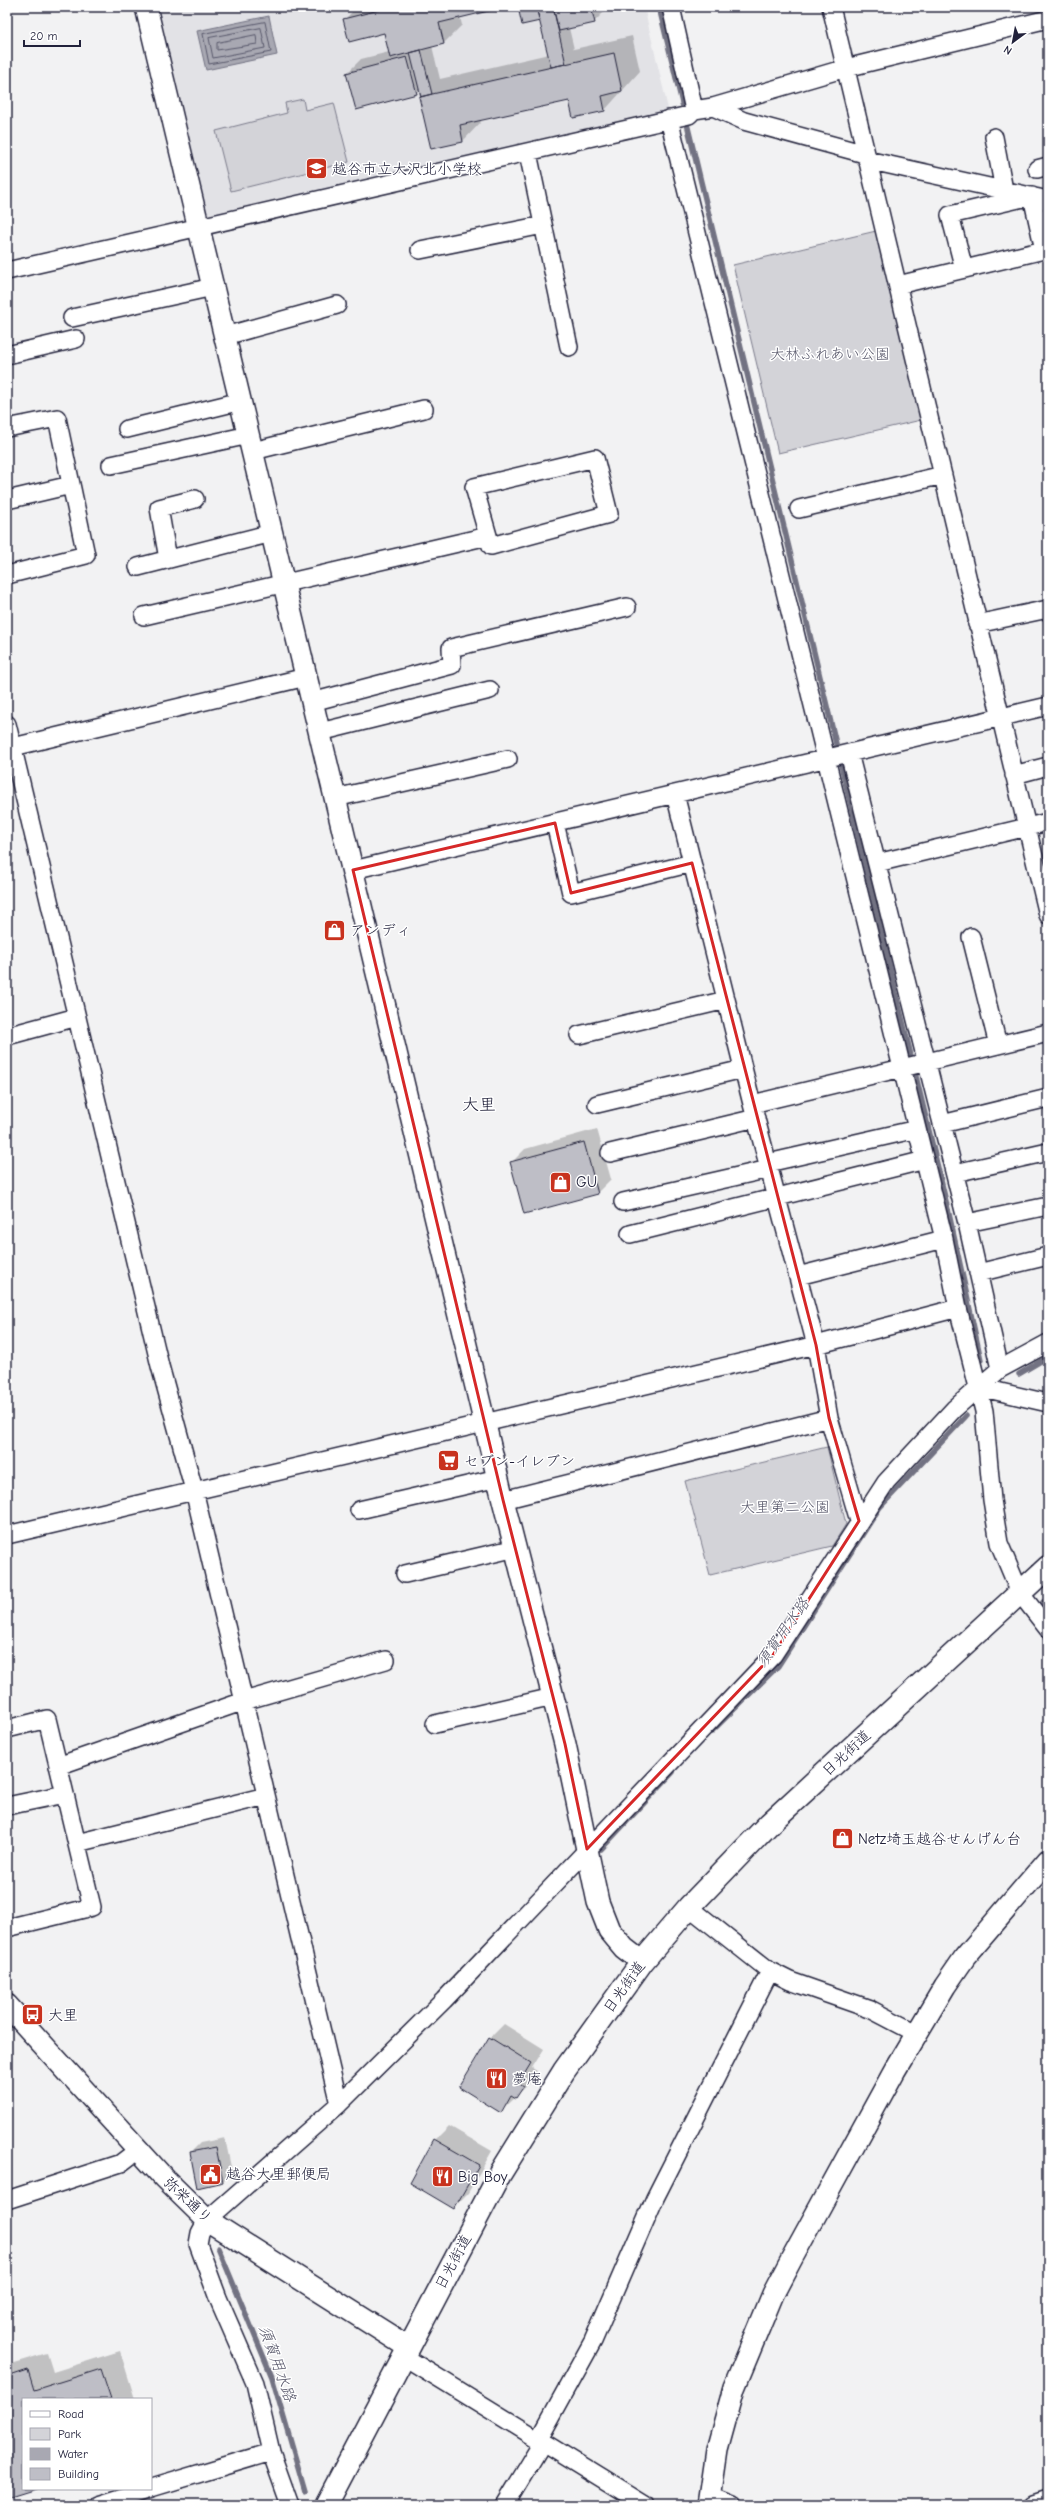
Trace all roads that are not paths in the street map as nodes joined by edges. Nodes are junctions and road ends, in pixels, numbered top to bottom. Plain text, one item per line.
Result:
1 (146, 7) edge
2 (831, 7) edge
3 (673, 8) edge
4 (1048, 19) edge
5 (846, 68) junction
6 (713, 107) junction
7 (694, 110) junction
8 (669, 119) junction
9 (994, 136) dead end
10 (528, 153) junction
11 (866, 157) junction
12 (1004, 190) junction
13 (1040, 198) edge
14 (543, 225) junction
15 (199, 229) junction
16 (420, 250) dead end
17 (964, 269) junction
18 (7, 271) edge
19 (898, 285) junction
20 (214, 287) junction
21 (337, 305) dead end
22 (72, 318) dead end
23 (225, 336) junction
24 (76, 339) dead end
25 (569, 347) dead end
26 (7, 355) edge
27 (240, 401) junction
28 (424, 409) dead end
29 (7, 428) edge
30 (127, 429) dead end
31 (251, 443) junction
32 (111, 464) dead end
33 (942, 475) junction
34 (71, 485) junction
35 (194, 499) dead end
36 (7, 500) edge
37 (799, 509) dead end
38 (272, 533) junction
39 (488, 536) junction
40 (168, 560) junction
41 (138, 567) dead end
42 (7, 575) edge
43 (284, 582) junction
44 (627, 606) dead end
45 (1048, 609) edge
46 (144, 616) dead end
47 (977, 624) junction
48 (306, 676) junction
49 (490, 690) dead end
50 (312, 702) junction
51 (1048, 706) edge
52 (999, 718) junction
53 (7, 724) edge
54 (320, 732) junction
55 (10, 746) edge
56 (849, 753) junction
57 (827, 758) junction
58 (508, 759) dead end
59 (1048, 766) edge
60 (1014, 775) junction
61 (675, 794) junction
62 (335, 798) junction
63 (1048, 822) edge
64 (555, 823) junction
65 (1027, 828) junction
66 (692, 862) junction
67 (877, 863) junction
68 (353, 870) junction
69 (1048, 915) edge
70 (971, 937) dead end
71 (726, 1000) junction
72 (77, 1017) junction
73 (1048, 1033) edge
74 (579, 1035) dead end
75 (7, 1036) edge
76 (998, 1045) junction
77 (927, 1063) junction
78 (744, 1069) junction
79 (903, 1069) junction
80 (1048, 1098) edge
81 (597, 1104) dead end
82 (754, 1111) junction
83 (942, 1124) junction
84 (917, 1128) junction
85 (1048, 1152) edge
86 (610, 1153) dead end
87 (925, 1160) junction
88 (768, 1166) junction
89 (954, 1173) junction
90 (777, 1197) junction
91 (623, 1202) dead end
92 (1048, 1206) edge
93 (967, 1223) junction
94 (630, 1234) dead end
95 (944, 1239) junction
96 (1048, 1256) edge
97 (978, 1273) junction
98 (798, 1276) junction
99 (958, 1308) junction
100 (1048, 1343) edge
101 (816, 1345) junction
102 (1000, 1369) junction
103 (979, 1387) junction
104 (1048, 1403) edge
105 (829, 1418) junction
106 (484, 1422) junction
107 (498, 1478) junction
108 (194, 1490) junction
109 (502, 1500) junction
110 (359, 1510) dead end
111 (859, 1521) junction
112 (7, 1535) edge
113 (516, 1548) junction
114 (1048, 1567) edge
115 (404, 1574) dead end
116 (1020, 1593) junction
117 (1048, 1629) edge
118 (386, 1660) dead end
119 (553, 1696) junction
120 (244, 1701) junction
121 (435, 1724) dead end
122 (7, 1729) edge
123 (58, 1766) junction
124 (65, 1794) junction
125 (266, 1796) junction
126 (7, 1806) edge
127 (77, 1843) junction
128 (587, 1849) junction
129 (1048, 1860) edge
130 (689, 1907) junction
131 (7, 1928) edge
132 (642, 1962) junction
133 (770, 1970) junction
134 (7, 2005) edge
135 (916, 2033) junction
136 (339, 2104) junction
137 (138, 2150) junction
138 (7, 2200) edge
139 (206, 2220) junction
140 (405, 2352) junction
141 (541, 2440) junction
142 (271, 2452) junction
143 (152, 2488) edge
144 (147, 2490) edge
145 (1048, 2500) edge
146 (710, 2501) edge
147 (98, 2505) edge
148 (290, 2505) edge
149 (326, 2505) edge
150 (506, 2505) edge
151 (645, 2505) edge
152 (733, 2505) edge
153 (1033, 2505) edge

1 - 15 street
2 - 5 street
3 - 7 street
4 - 5 street
5 - 6 street
5 - 11 street
6 - 7 street
6 - 11 street
7 - 8 street
8 - 10 street
8 - 57 street
9 - 12 street
10 - 14 street
10 - 15 street
11 - 12 street
11 - 19 street
12 - 13 street
13 - 17 street
13 - 17 street
14 - 16 street
14 - 25 street
15 - 18 street
15 - 20 street
17 - 19 street
19 - 33 street
20 - 22 street
20 - 23 street
21 - 23 street
23 - 27 street
24 - 26 street
27 - 30 street
27 - 31 street
28 - 31 street
29 - 34 street
31 - 32 street
31 - 38 street
33 - 37 street
33 - 47 street
34 - 36 street
34 - 42 street
35 - 40 street
38 - 40 street
38 - 43 street
39 - 39 street
39 - 43 street
40 - 41 street
43 - 46 street
43 - 48 street
44 - 50 street
45 - 47 street
47 - 52 street
48 - 50 street
48 - 55 street
49 - 54 street
50 - 54 street
51 - 52 street
52 - 56 street
52 - 60 street
53 - 55 street
54 - 62 street
55 - 72 street
56 - 57 street
56 - 67 street
57 - 61 street
57 - 79 street
58 - 62 street
59 - 60 street
60 - 65 street
61 - 64 street
61 - 66 street
62 - 68 street
63 - 65 street
64 - 66 street
64 - 68 street
65 - 67 street
65 - 69 street
66 - 71 street
67 - 77 street
68 - 106 street
70 - 76 street
71 - 74 street
71 - 78 street
72 - 75 street
72 - 108 street
73 - 76 street
76 - 77 street
77 - 79 street
77 - 83 street
78 - 81 street
78 - 82 street
79 - 82 street
79 - 84 street
80 - 83 street
82 - 86 street
82 - 88 street
83 - 89 street
84 - 87 street
84 - 88 street
85 - 89 street
87 - 90 street
87 - 95 street
88 - 90 street
88 - 91 street
89 - 93 street
90 - 94 street
90 - 98 street
92 - 93 street
93 - 97 street
95 - 98 street
95 - 99 street
96 - 97 street
97 - 102 street
98 - 101 street
99 - 101 street
99 - 103 street
100 - 102 street
101 - 105 street
101 - 106 street
102 - 103 street
103 - 104 street
103 - 111 street
103 - 116 street
105 - 109 street
105 - 111 street
106 - 107 street
106 - 108 street
107 - 109 street
107 - 110 street
108 - 112 street
108 - 120 street
109 - 113 street
111 - 128 street
113 - 115 street
113 - 119 street
114 - 116 main road, 日光街道
116 - 117 street
116 - 130 main road, 日光街道
118 - 120 street
119 - 121 street
119 - 128 street
120 - 123 street
120 - 125 street
122 - 123 street
123 - 124 street
124 - 126 street
124 - 127 street
125 - 127 street
125 - 136 street
127 - 131 street
128 - 132 street
128 - 136 street
129 - 135 street
130 - 132 main road, 日光街道
130 - 133 street
132 - 140 main road, 日光街道
133 - 135 street
133 - 141 street
134 - 137 street, 弥栄通り
135 - 146 street
136 - 139 street
137 - 138 street
137 - 139 street, 弥栄通り
139 - 140 street, 弥栄通り
139 - 142 street
140 - 141 street
140 - 149 main road, 日光街道
141 - 150 street
141 - 151 street
142 - 143 street
142 - 148 street
144 - 147 street
145 - 153 street
146 - 152 street

